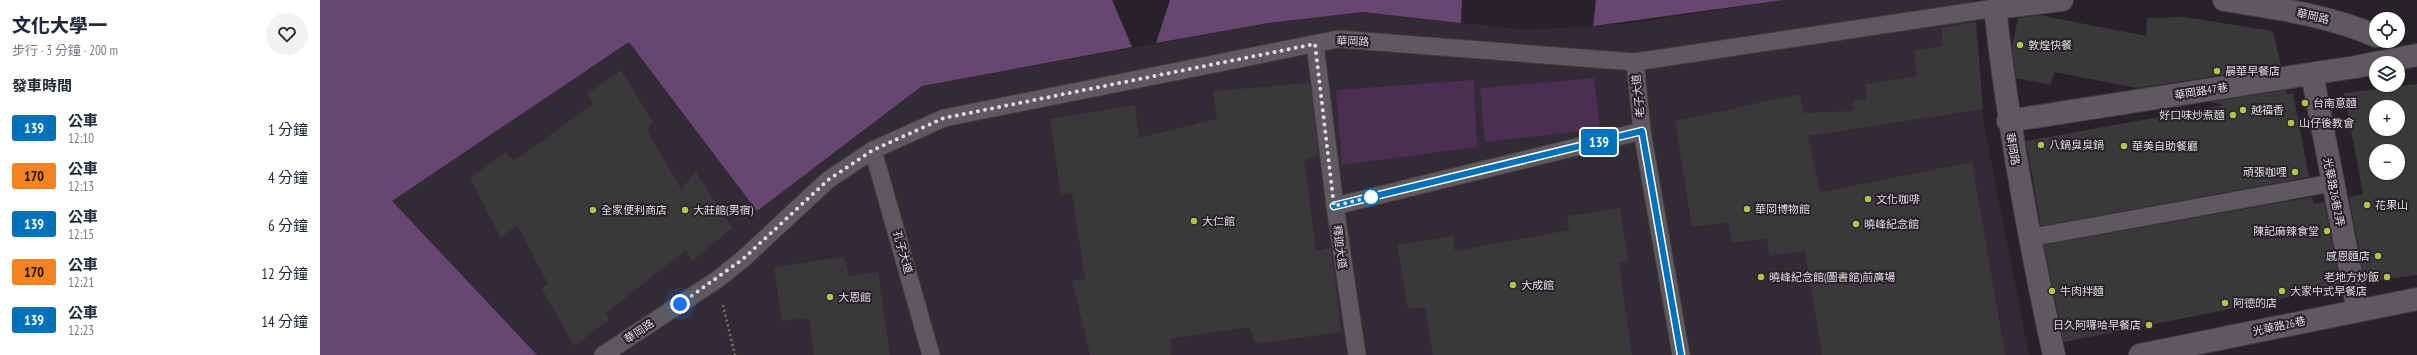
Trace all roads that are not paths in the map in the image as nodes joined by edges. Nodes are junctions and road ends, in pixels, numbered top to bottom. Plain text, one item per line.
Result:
1 (2062, 0) edge
2 (2224, 0) edge
3 (1995, 8) junction
4 (2369, 33) edge
5 (1315, 44) junction
6 (2404, 48) edge
7 (2417, 54) edge
8 (1635, 62) junction
9 (2312, 74) junction
10 (2008, 121) junction
11 (1642, 131) junction
12 (873, 150) junction
13 (2332, 183) junction
14 (1334, 206) junction
15 (2029, 238) junction
16 (2417, 299) edge
17 (2358, 310) junction
18 (603, 355) edge
19 (931, 355) edge
20 (1357, 355) edge
21 (1681, 355) edge
22 (2054, 355) edge
23 (2140, 355) edge

1 - 3 street
2 - 4 street, 華岡路
3 - 8 lane, 華岡路
3 - 10 street, 華岡路
5 - 8 lane, 華岡路
5 - 12 lane, 華岡路
5 - 14 lane, 釋迦大道
6 - 7 street
7 - 9 street, 華岡路47巷
8 - 11 lane, 老子大道
9 - 10 street, 華岡路47巷
9 - 13 street, 光華路26巷2弄
10 - 15 street, 華岡路
11 - 14 lane
11 - 21 lane, 老子大道
12 - 18 lane, 華岡路
12 - 19 lane, 孔子大道
13 - 15 lane
13 - 17 street, 光華路26巷2弄
14 - 20 lane, 釋迦大道
15 - 22 street, 華岡路
16 - 17 street, 光華路26巷
17 - 23 street, 光華路26巷

